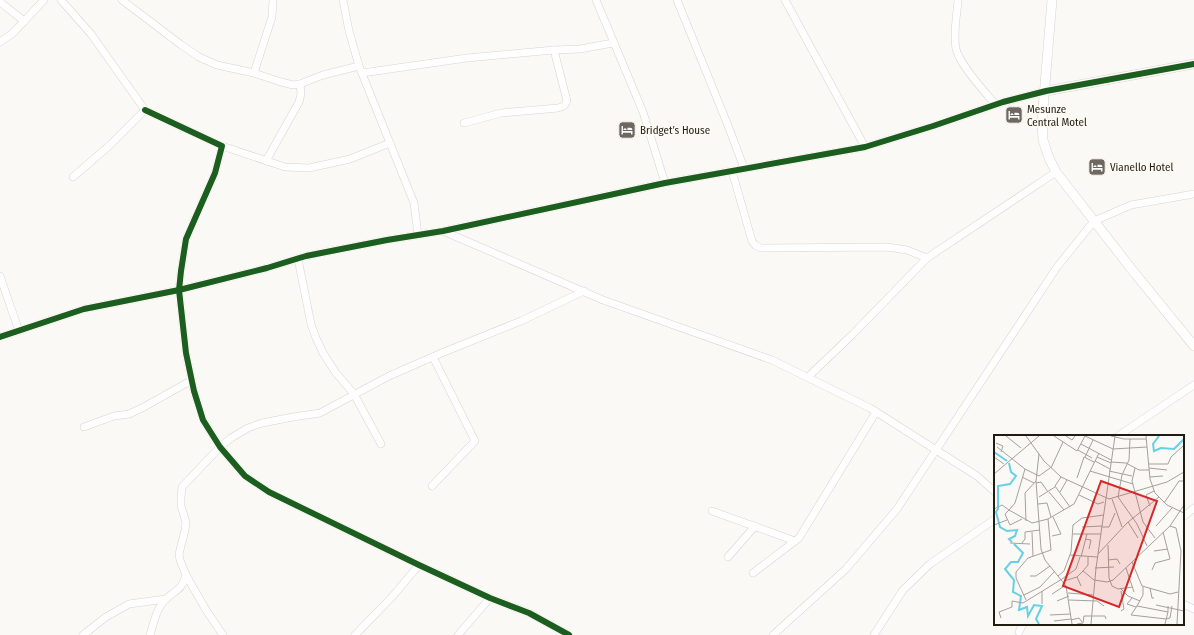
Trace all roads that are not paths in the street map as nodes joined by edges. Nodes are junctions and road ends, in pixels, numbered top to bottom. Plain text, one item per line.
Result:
1 (44, 0) edge
2 (61, 0) edge
3 (122, 0) edge
4 (273, 0) edge
5 (344, 0) edge
6 (596, 0) edge
7 (677, 0) edge
8 (785, 0) edge
9 (958, 0) edge
10 (1052, 0) edge
11 (0, 2) edge
12 (24, 21) junction
13 (0, 42) edge
14 (613, 43) junction
15 (554, 50) junction
16 (1194, 64) edge
17 (359, 66) junction
18 (254, 73) junction
19 (362, 73) junction
20 (300, 84) junction
21 (1046, 91) junction
22 (995, 104) junction
23 (145, 110) junction
24 (464, 123) dead end
25 (390, 143) junction
26 (222, 146) junction
27 (865, 147) junction
28 (266, 161) junction
29 (744, 168) junction
30 (732, 171) junction
31 (1056, 172) junction
32 (73, 177) dead end
33 (665, 183) junction
34 (1194, 194) edge
35 (1094, 221) junction
36 (443, 231) junction
37 (418, 235) junction
38 (927, 258) junction
39 (298, 259) junction
40 (0, 276) edge
41 (179, 290) junction
42 (584, 291) junction
43 (19, 331) junction
44 (0, 337) edge
45 (1194, 346) edge
46 (433, 357) junction
47 (808, 377) junction
48 (192, 380) junction
49 (1194, 385) edge
50 (354, 394) junction
51 (876, 412) junction
52 (84, 427) dead end
53 (1119, 435) edge
54 (381, 444) dead end
55 (220, 447) junction
56 (936, 449) junction
57 (432, 486) dead end
58 (994, 491) edge
59 (1194, 508) edge
60 (712, 510) dead end
61 (1184, 516) edge
62 (994, 520) edge
63 (755, 526) junction
64 (795, 541) junction
65 (728, 557) dead end
66 (419, 565) junction
67 (753, 573) dead end
68 (186, 575) junction
69 (490, 598) junction
70 (166, 599) junction
71 (1184, 604) edge
72 (1194, 609) edge
73 (1022, 625) edge
74 (1018, 632) dead end
75 (83, 635) edge
76 (150, 635) edge
77 (223, 635) edge
78 (355, 635) edge
79 (458, 635) edge
80 (569, 635) edge
81 (772, 635) edge
82 (874, 635) edge

1 - 12 street
2 - 23 street
3 - 18 street
4 - 18 street
5 - 17 street
6 - 14 street
7 - 29 street
8 - 27 street
9 - 22 street
10 - 21 street
11 - 12 street
12 - 13 street
14 - 15 street
14 - 33 street
15 - 19 street
15 - 24 street
16 - 21 street
17 - 19 street
17 - 20 street
18 - 20 street
19 - 25 street
20 - 28 street
21 - 22 street
21 - 31 street
22 - 27 street
23 - 26 street
23 - 32 street
25 - 28 street
25 - 37 street
26 - 28 street
26 - 41 street
27 - 29 street
29 - 30 street
30 - 33 street
30 - 38 street
31 - 35 street
31 - 38 street
33 - 36 street
34 - 35 street
35 - 45 street
35 - 56 street
36 - 37 street
36 - 42 street
37 - 39 street
38 - 47 street
39 - 41 street
39 - 50 street
40 - 43 street
41 - 43 street
41 - 48 street
42 - 46 street
42 - 47 street
43 - 44 street
46 - 50 street
46 - 57 street
47 - 51 street
48 - 52 street
48 - 55 street
49 - 53 street
50 - 54 street
50 - 55 street
51 - 56 street
51 - 64 street
55 - 66 street
55 - 68 street
56 - 58 street
56 - 81 street
59 - 61 street
60 - 63 street
62 - 82 street
63 - 64 street
63 - 65 street
64 - 67 street
66 - 69 street
66 - 78 street
68 - 70 street
68 - 77 street
69 - 79 street
69 - 80 street
70 - 75 street
70 - 76 street
71 - 72 street
73 - 74 street

